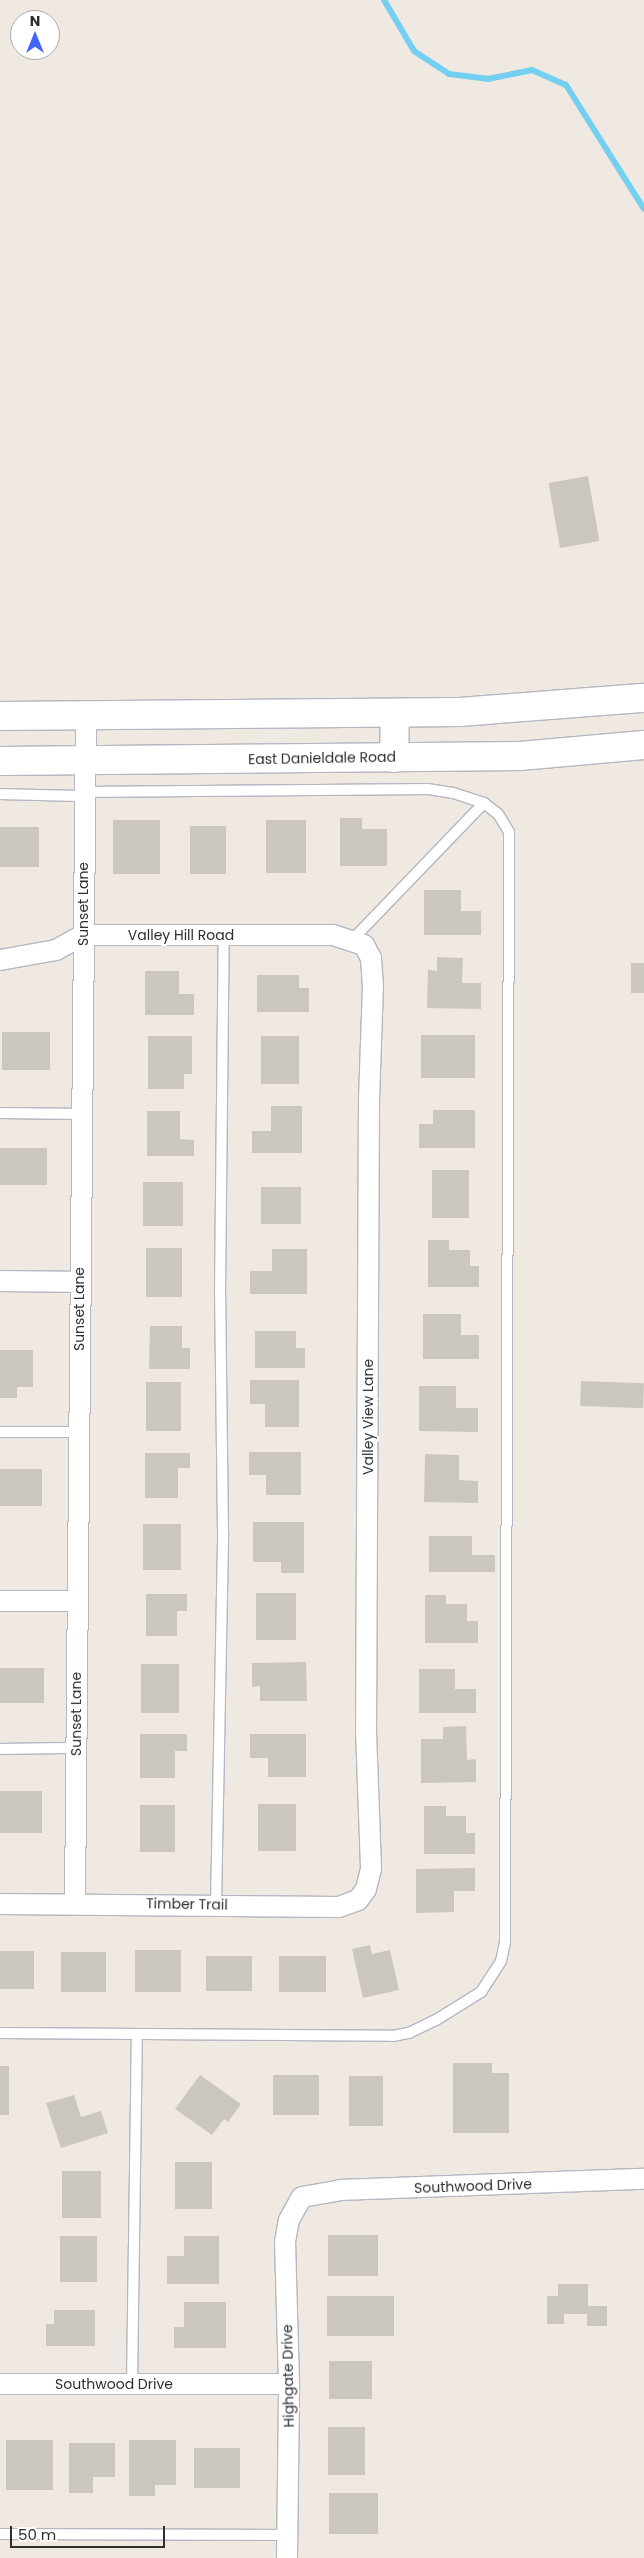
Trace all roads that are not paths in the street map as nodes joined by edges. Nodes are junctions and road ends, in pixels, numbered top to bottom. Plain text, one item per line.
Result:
1 (644, 698) edge
2 (395, 712) junction
3 (86, 715) junction
4 (0, 716) edge
5 (644, 744) edge
6 (394, 758) junction
7 (84, 760) junction
8 (0, 761) edge
9 (0, 794) edge
10 (84, 794) junction
11 (484, 803) junction
12 (83, 935) junction
13 (224, 935) junction
14 (358, 942) junction
15 (0, 960) edge
16 (0, 1113) edge
17 (81, 1114) junction
18 (0, 1281) edge
19 (79, 1282) junction
20 (0, 1432) edge
21 (78, 1432) junction
22 (0, 1601) edge
23 (77, 1602) junction
24 (76, 1748) junction
25 (0, 1749) edge
26 (366, 1889) joint
27 (75, 1902) junction
28 (0, 1904) edge
29 (216, 1905) junction
30 (0, 2033) edge
31 (137, 2034) junction
32 (644, 2179) edge
33 (302, 2197) joint
34 (0, 2384) edge
35 (132, 2384) junction
36 (289, 2384) junction
37 (0, 2534) edge
38 (287, 2535) junction
39 (287, 2558) edge

1 - 2 main road
2 - 3 main road
2 - 6 main road
3 - 4 main road
3 - 7 street, Sunset Lane
5 - 6 main road, East Danieldale Road
6 - 7 main road, East Danieldale Road
7 - 8 main road, East Danieldale Road
7 - 10 street, Sunset Lane
9 - 10 lane
10 - 11 lane
10 - 12 street, Sunset Lane
11 - 14 lane
11 - 31 lane
12 - 13 street, Valley Hill Road
12 - 15 street, Valley Hill Road
12 - 17 street, Sunset Lane
13 - 14 street, Valley Hill Road
13 - 29 lane
14 - 26 street, Valley View Lane
16 - 17 lane
17 - 19 street, Sunset Lane
18 - 19 street
19 - 21 street, Sunset Lane
20 - 21 lane
21 - 23 street, Sunset Lane
22 - 23 street
23 - 24 street, Sunset Lane
24 - 25 lane
24 - 27 street, Sunset Lane
26 - 29 street, Timber Trail
27 - 28 street, Timber Trail
27 - 29 street, Timber Trail
30 - 31 lane
31 - 35 lane
32 - 33 street, Southwood Drive
33 - 36 street, Highgate Drive
34 - 35 street, Southwood Drive
35 - 36 street, Southwood Drive
36 - 38 street, Highgate Drive
37 - 38 lane
38 - 39 street, Highgate Drive

